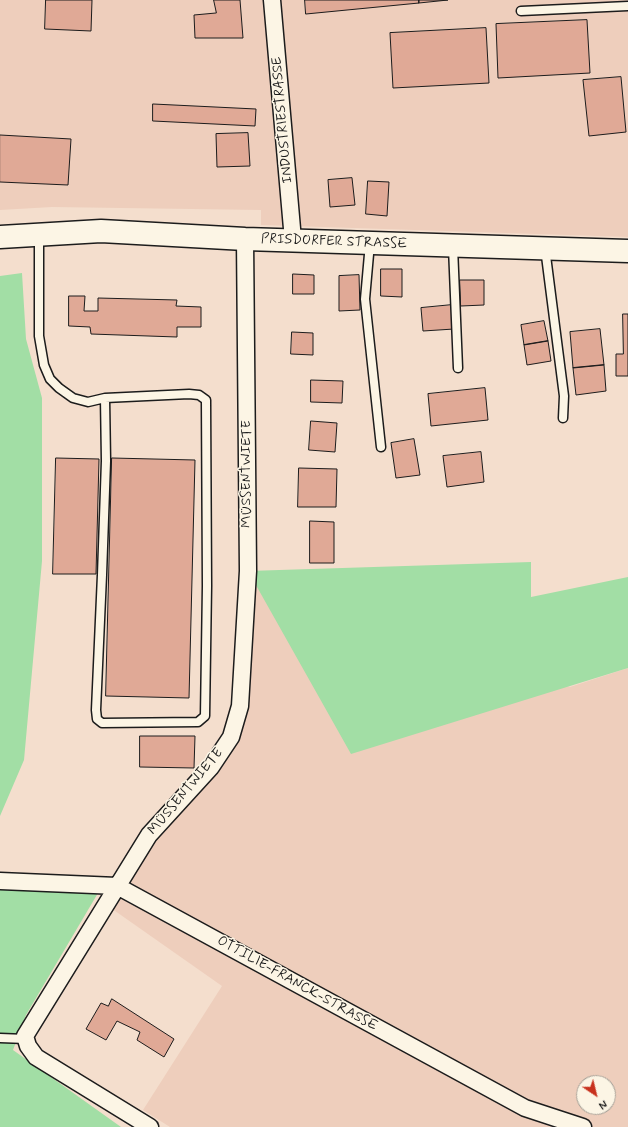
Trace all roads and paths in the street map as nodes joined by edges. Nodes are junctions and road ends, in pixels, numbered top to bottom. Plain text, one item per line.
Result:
1 (272, 0) edge
2 (628, 6) edge
3 (521, 11) dead end
4 (39, 234) junction
5 (0, 236) edge
6 (245, 239) junction
7 (293, 240) junction
8 (370, 243) junction
9 (0, 244) edge
10 (453, 245) junction
11 (544, 248) junction
12 (628, 251) edge
13 (458, 368) dead end
14 (105, 398) junction
15 (563, 418) dead end
16 (381, 447) dead end
17 (0, 881) edge
18 (117, 886) junction
19 (0, 1038) edge
20 (26, 1039) junction
21 (150, 1127) edge
22 (583, 1127) edge

1 - 7 street, INDUSTRIESTRASSE
2 - 3 lane
4 - 5 main road, PRISDORFER STRASSE
4 - 6 main road, PRISDORFER STRASSE
4 - 9 main road, PRISDORFER STRASSE
4 - 14 lane
6 - 7 main road, PRISDORFER STRASSE
6 - 18 street, MÜSSENTWIETE
7 - 8 main road, PRISDORFER STRASSE
8 - 10 main road, PRISDORFER STRASSE
8 - 16 lane
10 - 11 main road, PRISDORFER STRASSE
10 - 13 lane
11 - 12 main road, PRISDORFER STRASSE
11 - 15 lane
14 - 14 lane
17 - 18 street, OTTILIE-FRANCK-STRASSE
18 - 20 street, MÜSSENTWIETE
18 - 22 street, OTTILIE-FRANCK-STRASSE
19 - 20 lane
20 - 21 street

